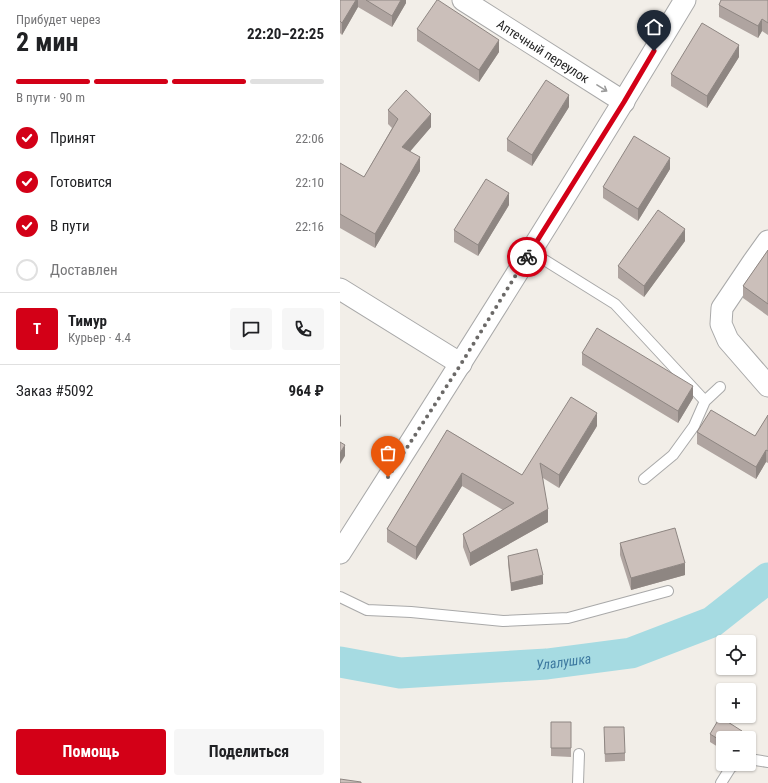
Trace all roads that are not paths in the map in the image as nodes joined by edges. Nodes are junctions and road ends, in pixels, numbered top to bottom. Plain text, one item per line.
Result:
1 (463, 0) edge
2 (685, 0) edge
3 (624, 102) junction
4 (768, 241) edge
5 (530, 251) junction
6 (342, 294) edge
7 (461, 364) junction
8 (768, 386) edge
9 (720, 387) dead end
10 (705, 401) junction
11 (644, 479) dead end
12 (340, 553) edge
13 (668, 591) dead end
14 (340, 597) edge
15 (578, 754) dead end
16 (756, 760) edge
17 (768, 762) edge
18 (728, 771) edge
19 (578, 783) edge
20 (721, 783) edge

1 -> 3 street, Аптечный переулок
2 - 3 street
3 - 5 street
4 - 8 street
5 - 7 street
5 - 10 lane
6 - 7 street
7 - 12 street
9 - 10 lane
10 - 11 lane
13 - 14 lane
15 - 19 lane
16 - 17 lane
18 - 20 lane

